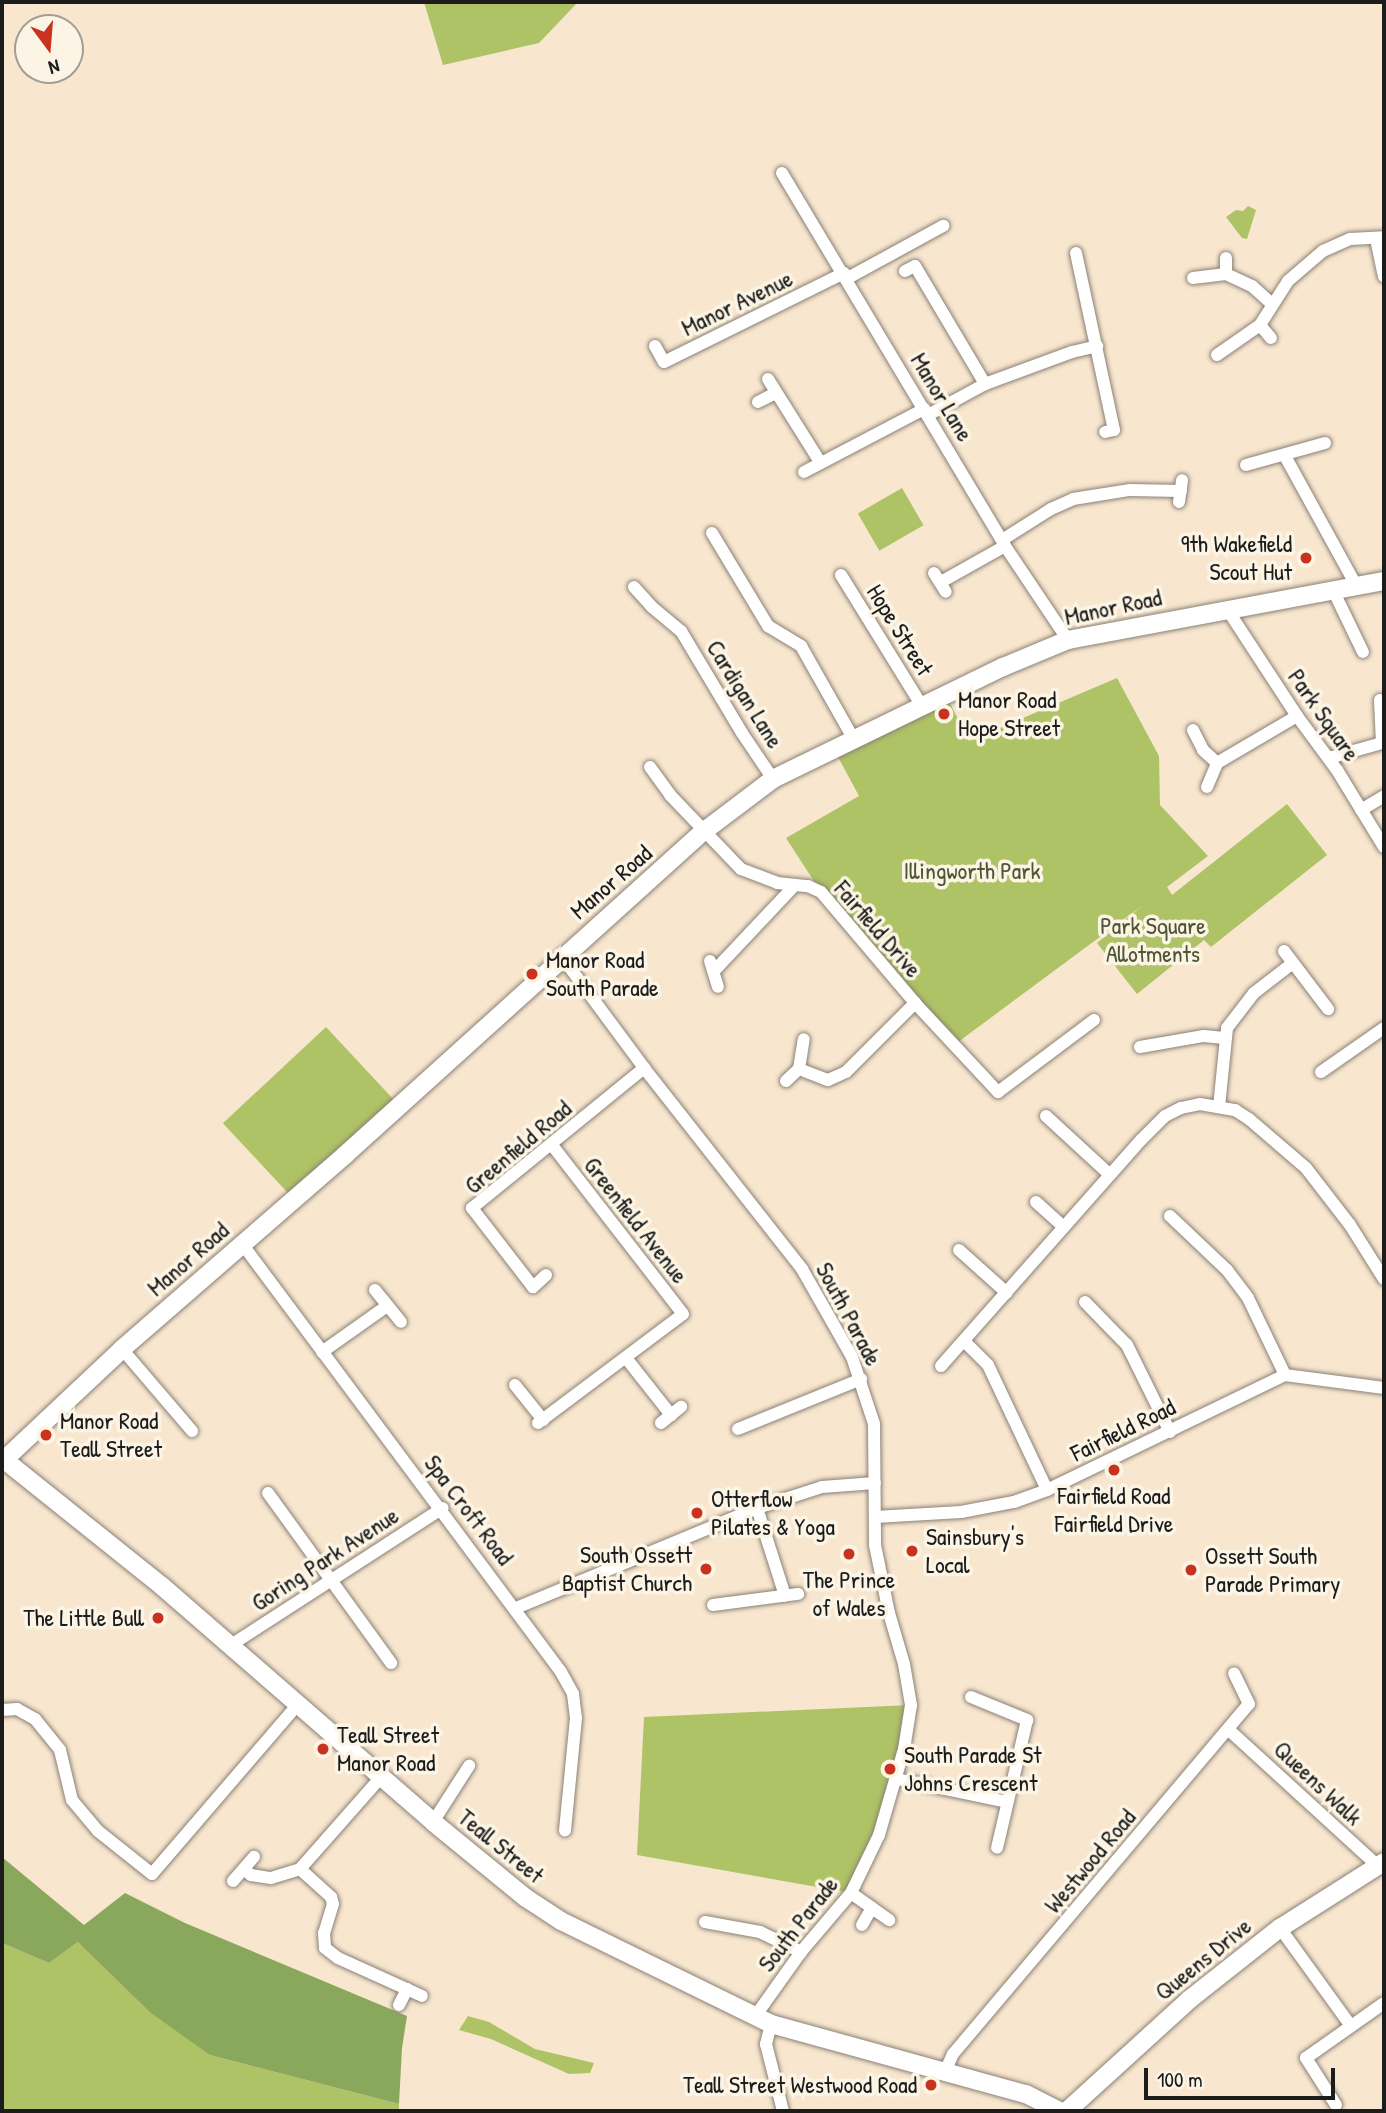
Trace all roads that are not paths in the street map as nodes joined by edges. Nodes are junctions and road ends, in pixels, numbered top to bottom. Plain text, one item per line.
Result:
1 (782, 173) dead end
2 (943, 226) dead end
3 (1380, 238) edge
4 (1076, 253) dead end
5 (1226, 258) dead end
6 (905, 271) dead end
7 (1226, 274) junction
8 (845, 276) junction
9 (1384, 276) edge
10 (1193, 278) dead end
11 (1271, 303) junction
12 (1259, 325) junction
13 (1271, 338) dead end
14 (654, 346) dead end
15 (1097, 346) junction
16 (1217, 355) dead end
17 (768, 379) dead end
18 (985, 384) junction
19 (776, 393) junction
20 (758, 402) dead end
21 (926, 412) junction
22 (1105, 432) dead end
23 (1325, 443) dead end
24 (1285, 456) junction
25 (820, 463) junction
26 (1246, 466) dead end
27 (804, 472) dead end
28 (1181, 491) dead end
29 (712, 533) dead end
30 (1004, 543) junction
31 (841, 575) dead end
32 (1384, 580) edge
33 (941, 582) dead end
34 (1356, 585) junction
35 (634, 587) dead end
36 (1332, 588) junction
37 (1227, 609) junction
38 (1068, 640) junction
39 (1363, 652) dead end
40 (1380, 700) dead end
41 (922, 706) junction
42 (1297, 716) junction
43 (1193, 730) dead end
44 (853, 738) junction
45 (1329, 758) junction
46 (1217, 763) junction
47 (650, 767) dead end
48 (774, 779) junction
49 (1207, 787) dead end
50 (1384, 796) edge
51 (1361, 810) junction
52 (703, 832) junction
53 (1384, 847) edge
54 (795, 885) junction
55 (1284, 951) dead end
56 (562, 957) junction
57 (1293, 963) junction
58 (718, 987) dead end
59 (915, 1003) junction
60 (1328, 1009) dead end
61 (1094, 1020) dead end
62 (1384, 1028) edge
63 (1224, 1038) junction
64 (804, 1039) dead end
65 (1140, 1047) dead end
66 (644, 1068) junction
67 (799, 1069) junction
68 (1321, 1072) dead end
69 (786, 1082) dead end
70 (1219, 1107) junction
71 (1046, 1116) dead end
72 (552, 1145) junction
73 (1109, 1174) junction
74 (1036, 1202) dead end
75 (1170, 1216) dead end
76 (1063, 1226) junction
77 (243, 1245) junction
78 (959, 1250) dead end
79 (546, 1275) dead end
80 (1384, 1279) edge
81 (375, 1290) dead end
82 (1007, 1293) junction
83 (1085, 1302) dead end
84 (387, 1306) junction
85 (401, 1322) dead end
86 (964, 1341) junction
87 (122, 1349) junction
88 (322, 1352) junction
89 (626, 1358) junction
90 (941, 1366) dead end
91 (1285, 1375) junction
92 (861, 1379) junction
93 (515, 1385) dead end
94 (1383, 1391) edge
95 (671, 1415) dead end
96 (738, 1429) dead end
97 (192, 1431) dead end
98 (1170, 1432) junction
99 (3, 1459) edge
100 (875, 1483) junction
101 (1047, 1490) junction
102 (268, 1493) dead end
103 (443, 1508) junction
104 (757, 1508) junction
105 (875, 1517) junction
106 (331, 1581) junction
107 (799, 1594) dead end
108 (785, 1596) junction
109 (713, 1605) dead end
110 (516, 1608) junction
111 (230, 1645) junction
112 (391, 1663) dead end
113 (1234, 1673) dead end
114 (971, 1697) dead end
115 (298, 1704) junction
116 (2, 1710) edge
117 (1229, 1730) junction
118 (383, 1775) junction
119 (897, 1779) junction
120 (474, 1785) dead end
121 (1007, 1802) junction
122 (194, 1806) dead end
123 (205, 1814) junction
124 (433, 1822) junction
125 (565, 1830) dead end
126 (997, 1848) dead end
127 (254, 1857) dead end
128 (1381, 1864) edge
129 (244, 1869) junction
130 (300, 1869) junction
131 (233, 1881) dead end
132 (851, 1893) junction
133 (872, 1908) junction
134 (889, 1920) dead end
135 (705, 1922) dead end
136 (862, 1925) dead end
137 (1280, 1928) junction
138 (801, 1952) junction
139 (407, 1989) junction
140 (422, 1996) dead end
141 (1384, 2003) edge
142 (399, 2005) dead end
143 (763, 2020) junction
144 (1351, 2026) junction
145 (944, 2074) junction
146 (1336, 2105) dead end
147 (783, 2111) edge
148 (1059, 2111) edge
149 (1067, 2111) edge

1 - 8 street, Manor Lane
2 - 8 street
3 - 9 street
3 - 11 street
4 - 15 street
5 - 7 street
6 - 18 street
7 - 10 street
7 - 11 street
8 - 14 street, Manor Avenue
8 - 21 street, Manor Lane
11 - 12 street
12 - 13 street
12 - 16 street
15 - 18 street
15 - 22 street
17 - 19 street
18 - 21 street
19 - 20 street
19 - 25 street
21 - 25 street
21 - 30 street, Manor Lane
23 - 24 street
24 - 26 street
24 - 34 street
25 - 27 street
28 - 30 street
29 - 44 street
30 - 33 street
30 - 38 street, Manor Lane
31 - 41 street, Hope Street
32 - 34 street, Manor Road
34 - 36 street, Manor Road
35 - 48 street, Cardigan Lane
36 - 37 street, Manor Road
36 - 39 street
37 - 38 street, Manor Road
37 - 42 street, Park Square
38 - 41 street, Manor Road
40 - 45 street
41 - 44 street, Manor Road
42 - 45 street, Park Square
42 - 46 street
43 - 46 street
44 - 48 street, Manor Road
45 - 51 street, Park Square
46 - 49 street
47 - 52 street, Fairfield Drive
48 - 52 street, Manor Road
50 - 51 street
51 - 53 street, Park Square
52 - 54 street, Fairfield Drive
52 - 56 street, Manor Road
54 - 58 street
54 - 59 street, Fairfield Drive
55 - 57 street
56 - 66 street, South Parade
56 - 77 street, Manor Road
57 - 60 street
57 - 63 street
59 - 61 street, Fairfield Drive
59 - 67 street
62 - 68 street
63 - 65 street
63 - 70 street
64 - 67 street
66 - 72 street, Greenfield Road
66 - 92 street, South Parade
67 - 69 street
70 - 73 street
70 - 80 street
71 - 73 street
72 - 79 street, Greenfield Road
72 - 89 street, Greenfield Avenue
73 - 76 street
74 - 76 street
75 - 91 street
76 - 82 street
77 - 87 street, Manor Road
77 - 88 street, Spa Croft Road
78 - 82 street
81 - 84 street
82 - 86 street
83 - 98 street
84 - 85 street
84 - 88 street
86 - 90 street
86 - 101 street
87 - 97 street
87 - 99 street, Manor Road
88 - 103 street, Spa Croft Road
89 - 93 street, Greenfield Avenue
89 - 95 street
91 - 94 street
91 - 98 street, Fairfield Road
92 - 96 street
92 - 100 street, South Parade
98 - 101 street, Fairfield Road
99 - 111 street, Teall Street
100 - 104 street
100 - 105 street, South Parade
101 - 105 street, Fairfield Road
102 - 106 street
103 - 106 street, Goring Park Avenue
103 - 110 street, Spa Croft Road
104 - 108 street
104 - 110 street
105 - 119 street, South Parade
106 - 111 street, Goring Park Avenue
106 - 112 street
107 - 108 street
108 - 109 street
110 - 125 street, Spa Croft Road
111 - 115 street, Teall Street
113 - 117 street, Westwood Road
114 - 121 street
115 - 118 street, Teall Street
115 - 123 street
116 - 123 street
117 - 128 street, Queens Walk
117 - 145 street, Westwood Road
118 - 124 street, Teall Street
118 - 130 street
119 - 121 street
119 - 132 street, South Parade
120 - 124 street
121 - 126 street
122 - 123 street
124 - 143 street, Teall Street
127 - 129 street
128 - 137 street, Queens Drive
129 - 130 street
129 - 131 street
130 - 139 street
132 - 133 street
132 - 138 street, South Parade
133 - 134 street
133 - 136 street
135 - 138 street
137 - 144 street
137 - 149 street, Queens Drive
138 - 143 street, South Parade
139 - 140 street
139 - 142 street
141 - 144 street
143 - 145 street, Teall Street
143 - 147 street
144 - 146 street
145 - 148 street, Teall Street

